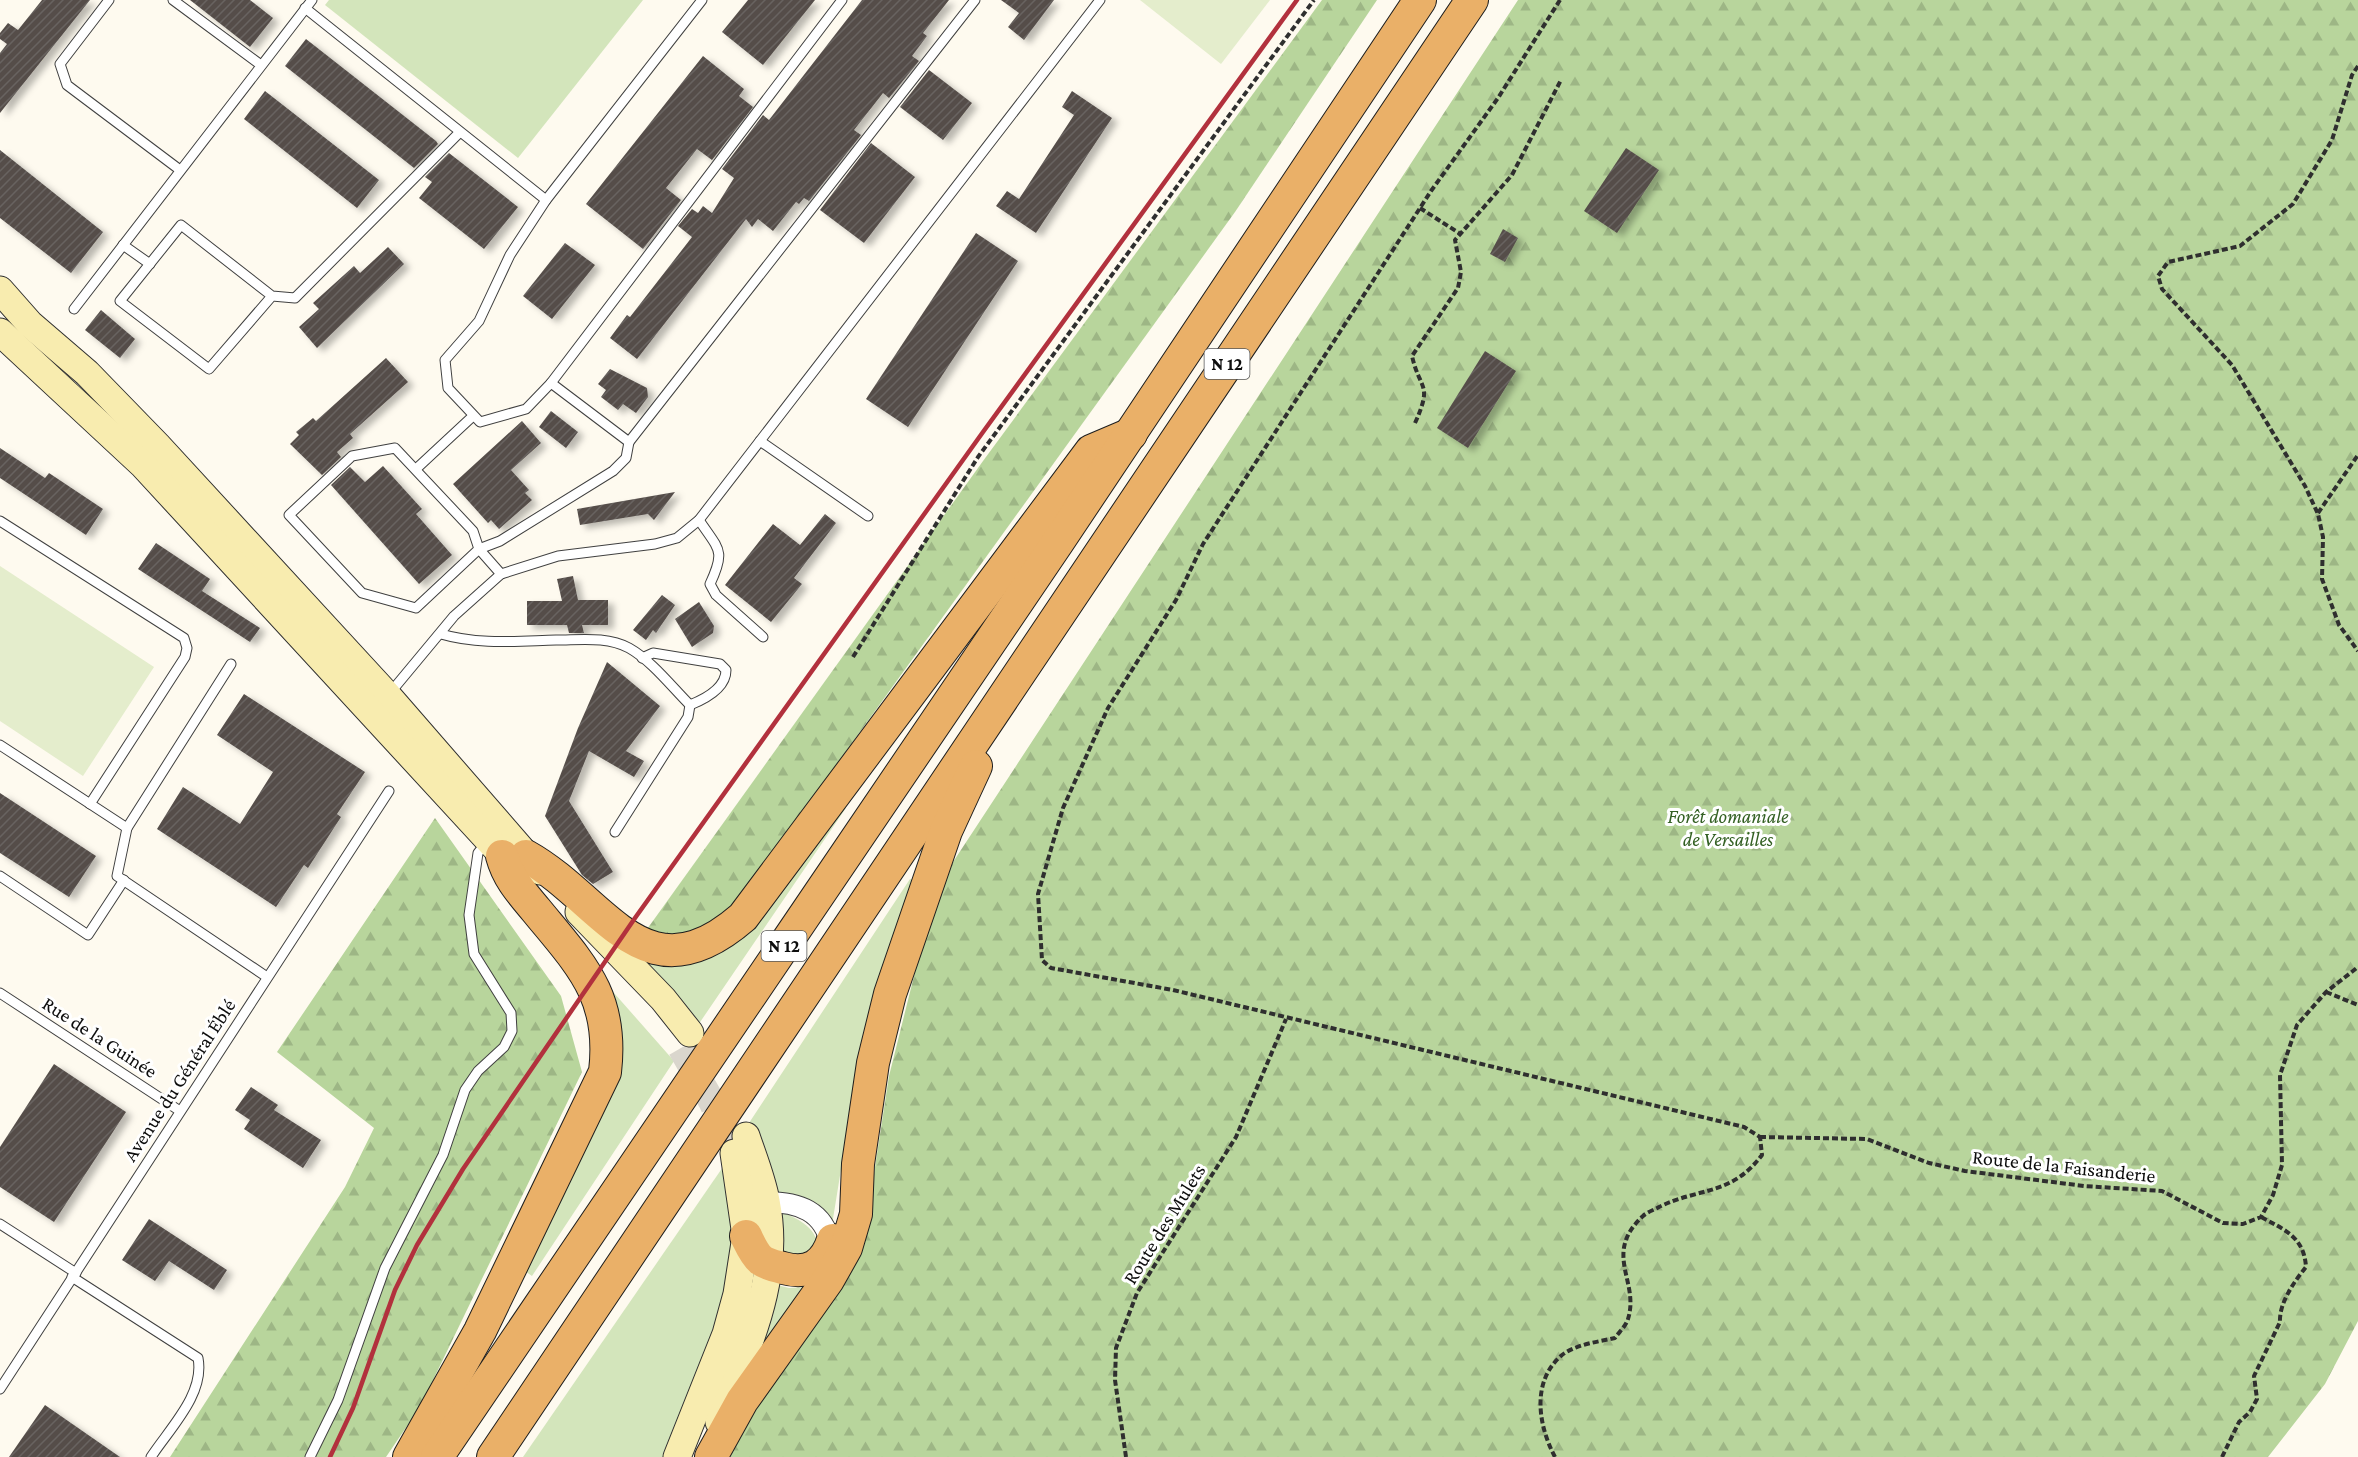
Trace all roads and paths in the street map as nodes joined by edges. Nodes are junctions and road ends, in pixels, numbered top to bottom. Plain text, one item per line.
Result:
1 (109, 0) edge
2 (173, 0) edge
3 (312, 0) edge
4 (702, 0) edge
5 (842, 0) edge
6 (975, 0) edge
7 (1100, 0) edge
8 (1314, 0) edge
9 (1420, 0) edge
10 (1472, 0) edge
11 (1560, 0) edge
12 (305, 8) junction
13 (261, 65) junction
14 (2358, 66) edge
15 (1561, 80) dead end
16 (459, 133) junction
17 (180, 170) junction
18 (546, 200) junction
19 (1420, 208) junction
20 (1459, 233) junction
21 (123, 245) junction
22 (150, 264) junction
23 (2, 293) edge
24 (272, 296) junction
25 (74, 309) dead end
26 (0, 332) edge
27 (551, 383) junction
28 (473, 416) junction
29 (1414, 423) dead end
30 (1131, 434) junction
31 (760, 441) junction
32 (629, 442) junction
33 (2358, 455) edge
34 (416, 470) junction
35 (2318, 514) junction
36 (868, 516) dead end
37 (699, 520) junction
38 (0, 521) edge
39 (479, 549) junction
40 (501, 574) junction
41 (441, 634) junction
42 (763, 637) dead end
43 (2358, 651) edge
44 (642, 657) junction
45 (853, 657) dead end
46 (231, 664) dead end
47 (388, 696) junction
48 (690, 705) junction
49 (983, 729) junction
50 (0, 745) edge
51 (389, 791) dead end
52 (90, 804) junction
53 (127, 828) junction
54 (615, 832) dead end
55 (505, 851) junction
56 (0, 876) edge
57 (124, 880) junction
58 (2358, 967) edge
59 (267, 976) junction
60 (2326, 992) junction
61 (0, 993) edge
62 (2358, 1005) edge
63 (1286, 1019) junction
64 (686, 1040) tunnel mouth
65 (180, 1111) junction
66 (1760, 1137) junction
67 (858, 1164) junction
68 (766, 1202) junction
69 (2261, 1216) junction
70 (0, 1224) edge
71 (746, 1236) junction
72 (831, 1245) junction
73 (770, 1265) junction
74 (74, 1275) junction
75 (0, 1389) edge
76 (151, 1457) edge
77 (310, 1457) edge
78 (410, 1457) edge
79 (437, 1457) edge
80 (493, 1457) edge
81 (677, 1457) edge
82 (709, 1457) edge
83 (1126, 1457) edge
84 (1555, 1457) edge
85 (2222, 1457) edge

1 - 17 lane
2 - 13 lane
3 - 12 lane
4 - 18 lane
5 - 27 lane
6 - 32 lane
7 - 31 lane
8 - 45 path
9 - 30 highway, N 12
10 - 49 highway, N 12
11 - 19 path
12 - 13 lane
12 - 16 lane
13 - 17 lane
14 - 35 path
15 - 20 path
16 - 18 lane
16 - 24 lane
17 - 21 lane
18 - 28 lane
19 - 20 path
19 - 63 path
20 - 29 path
21 - 22 lane
21 - 25 lane
22 - 24 lane
22 - 24 lane
23 - 47 main road
26 - 55 main road
27 - 28 lane
27 - 32 lane
28 - 34 lane
30 - 55 highway
30 - 79 highway, N 12
31 - 36 lane
31 - 37 lane
32 - 39 lane
33 - 35 path
34 - 39 lane
34 - 39 lane
35 - 43 path
37 - 40 lane
37 - 42 lane
38 - 52 lane
39 - 40 lane
40 - 41 lane
41 - 44 lane
41 - 47 lane
44 - 48 lane
44 - 48 lane
46 - 53 lane
47 - 55 main road
48 - 54 lane
49 - 67 highway
49 - 80 highway, N 12
50 - 52 lane
51 - 59 lane, Avenue du Général Éblé
52 - 53 lane
53 - 57 lane
55 - 64 main road
55 - 77 lane
55 - 78 highway
56 - 57 lane
57 - 59 lane
58 - 60 path
59 - 65 lane, Avenue du Général Éblé
60 - 62 path
60 - 69 path
61 - 65 lane, Rue de la Guinée
63 - 66 path
63 - 83 path, Route des Mulets
65 - 74 lane, Avenue du Général Éblé
66 - 69 path, Route de la Faisanderie
66 - 84 path
67 - 72 highway
67 - 82 highway
68 - 71 main road
68 - 72 street
68 - 73 main road
69 - 85 path
70 - 74 lane
71 - 73 highway
71 - 81 main road
72 - 73 highway
73 - 82 main road
74 - 75 lane, Avenue du Général Éblé
74 - 76 lane

